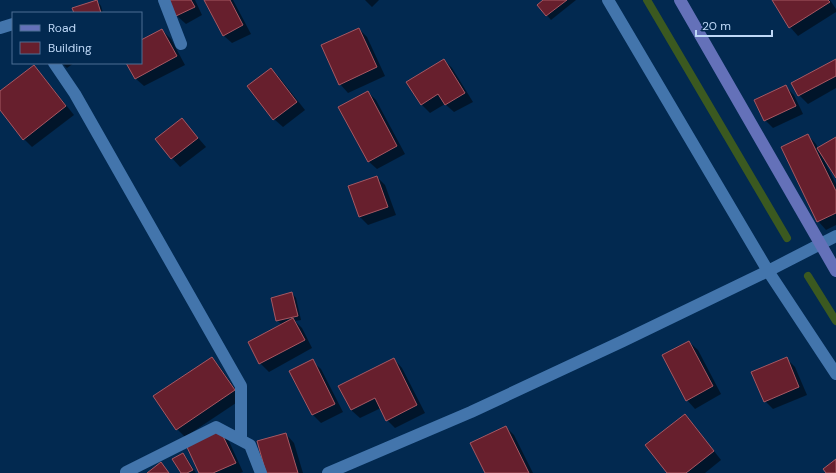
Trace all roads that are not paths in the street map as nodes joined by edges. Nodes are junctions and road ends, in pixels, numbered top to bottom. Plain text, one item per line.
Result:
1 (164, 0) edge
2 (608, 0) edge
3 (680, 0) edge
4 (12, 24) edge
5 (0, 28) edge
6 (181, 44) dead end
7 (55, 64) edge
8 (836, 236) edge
9 (821, 244) junction
10 (768, 271) junction
11 (836, 271) edge
12 (836, 374) edge
13 (241, 440) junction
14 (126, 472) dead end
15 (262, 473) edge
16 (328, 473) edge

1 - 6 street
2 - 10 street
3 - 9 street
4 - 5 street
7 - 13 street
8 - 9 street
9 - 10 street
9 - 11 street
10 - 12 street
10 - 16 street
13 - 14 street
13 - 15 street

